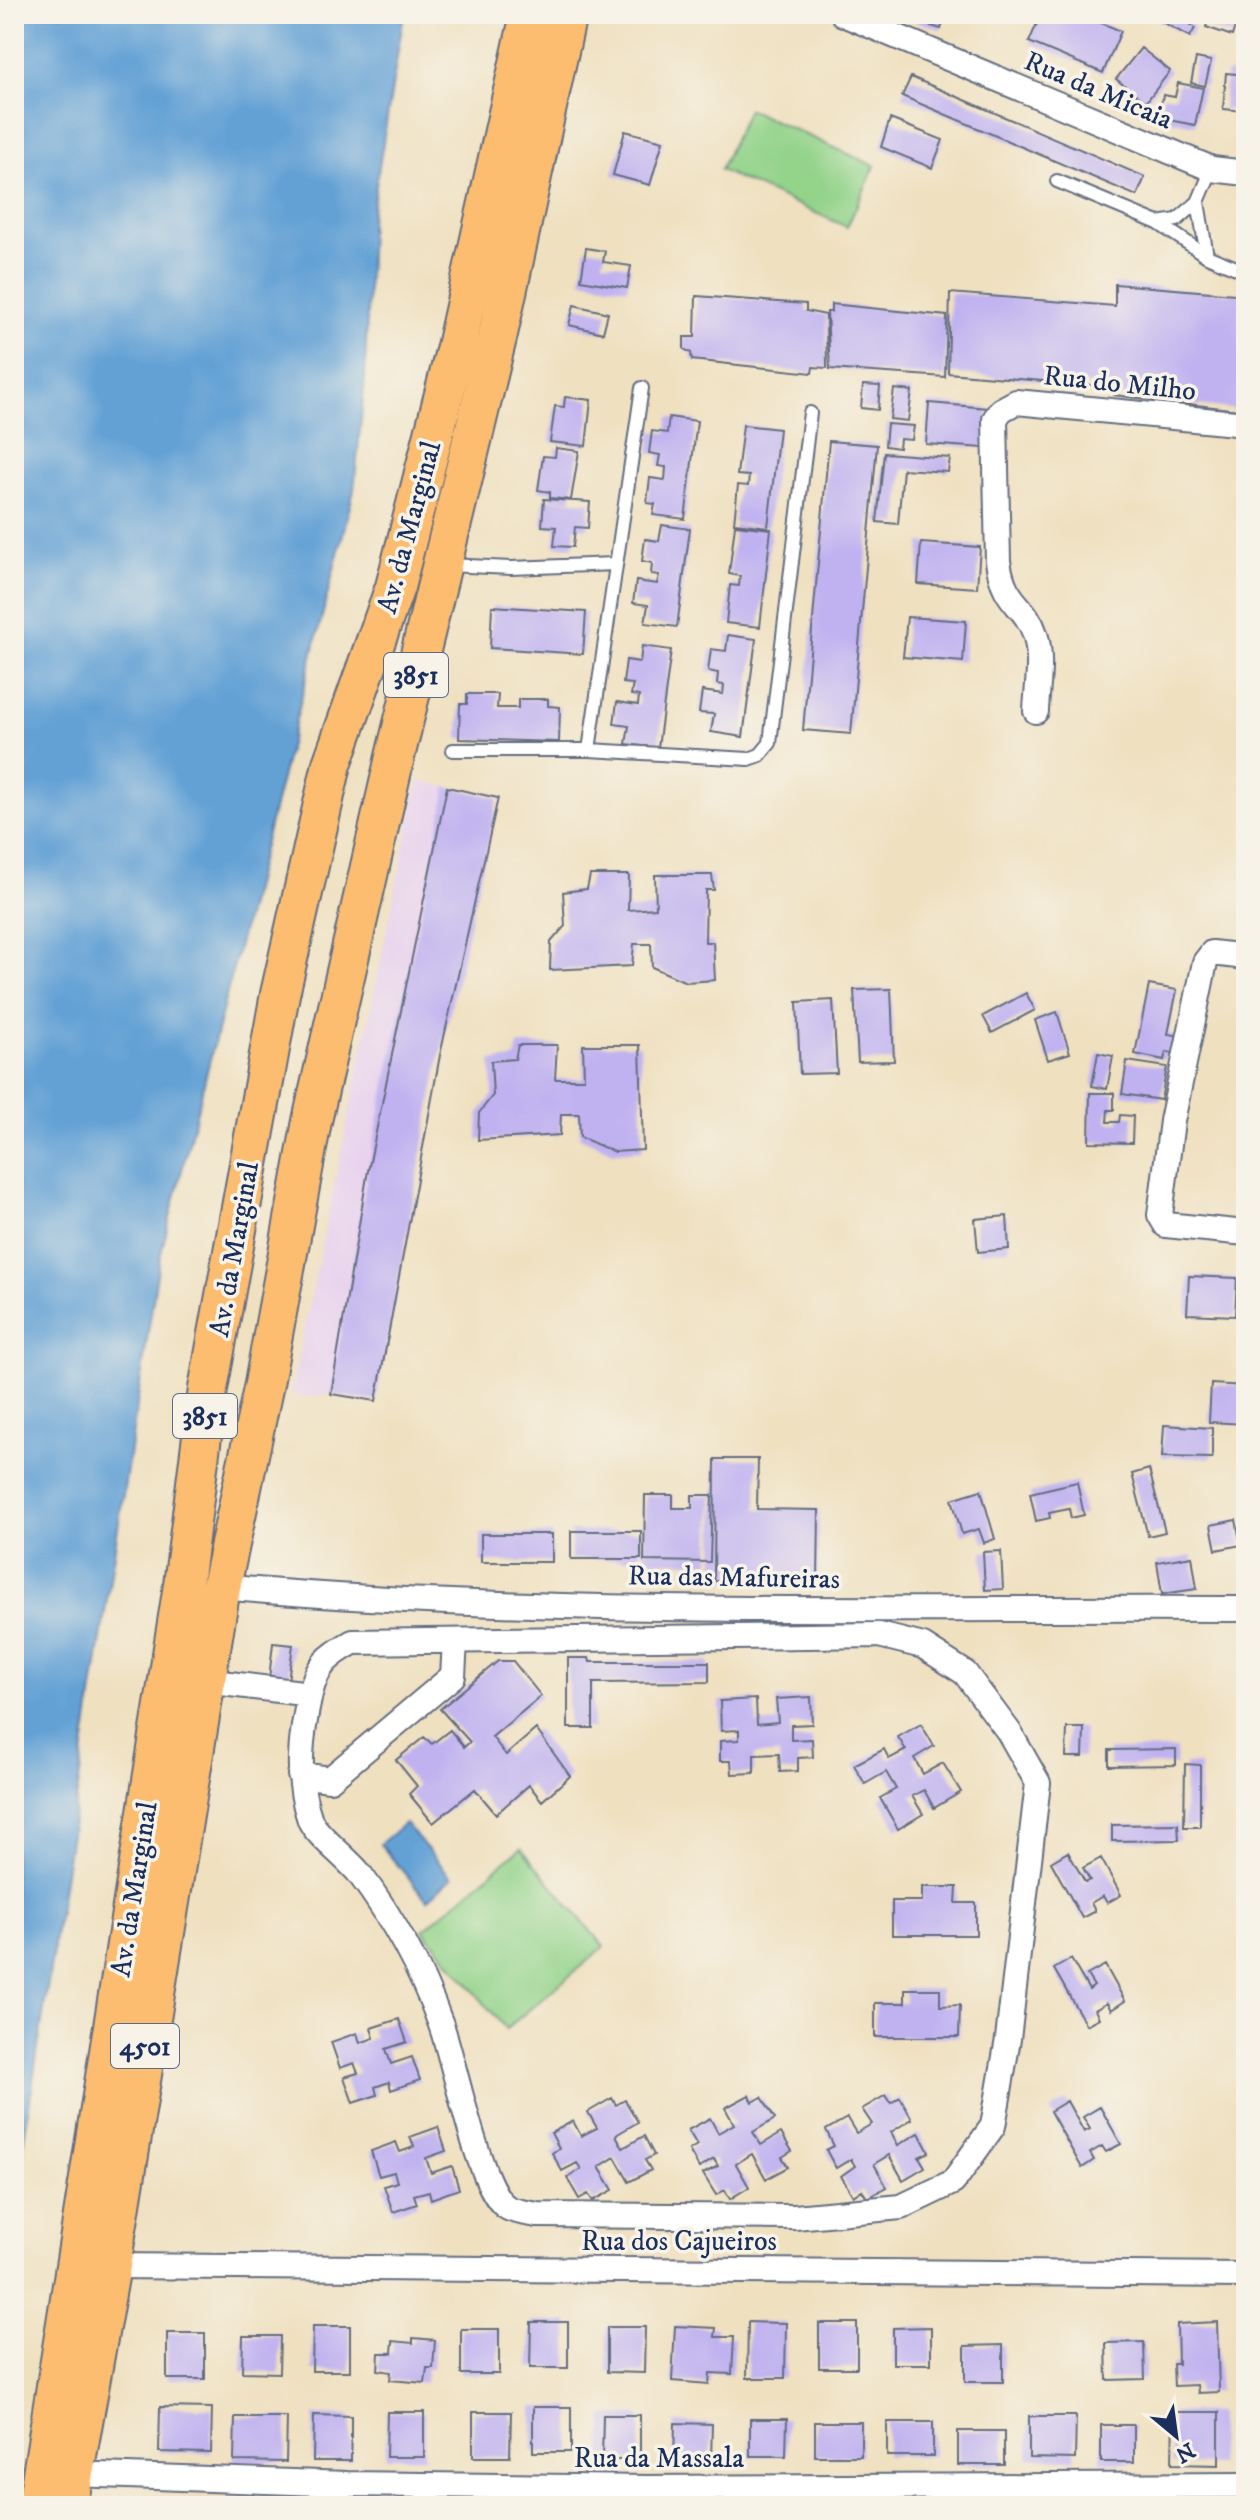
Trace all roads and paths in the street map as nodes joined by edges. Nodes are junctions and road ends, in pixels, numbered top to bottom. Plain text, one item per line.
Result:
1 (530, 14) edge
2 (567, 14) edge
3 (843, 14) edge
4 (1212, 169) junction
5 (1246, 173) edge
6 (1057, 181) dead end
7 (1198, 202) junction
8 (1158, 223) junction
9 (1207, 256) junction
10 (1246, 272) edge
11 (642, 388) dead end
12 (810, 413) dead end
13 (1246, 424) edge
14 (444, 564) junction
15 (615, 564) junction
16 (1036, 711) dead end
17 (453, 750) dead end
18 (589, 750) junction
19 (1246, 957) edge
20 (1246, 1233) edge
21 (183, 1585) joint
22 (221, 1587) junction
23 (1245, 1602) edge
24 (455, 1641) junction
25 (206, 1681) junction
26 (310, 1694) junction
27 (300, 1775) junction
28 (111, 2266) junction
29 (1246, 2275) edge
30 (1246, 2485) edge
31 (70, 2490) edge
32 (37, 2506) edge

1 - 21 main road, Av. da Marginal / 3851
2 - 14 main road, Av. da Marginal / 3851
3 - 4 street, Rua da Micaia
4 - 5 street, Rua da Micaia
4 - 7 lane
6 - 8 lane
7 - 8 lane
7 - 9 lane
8 - 9 lane
9 - 10 lane
11 - 15 lane
12 - 18 lane
13 - 16 street, Rua do Milho
14 - 15 lane
14 - 22 main road, Av. da Marginal / 3851
15 - 18 lane
17 - 18 lane
19 - 20 street
21 - 32 main road, Av. da Marginal / 4501
22 - 23 street, Rua das Mafureiras
22 - 25 main road, Av. da Marginal / 4501
24 - 26 street
24 - 27 street
24 - 27 street
25 - 26 street
25 - 28 main road, Av. da Marginal / 4501
26 - 27 street
28 - 29 street, Rua dos Cajueiros
28 - 31 main road, Av. da Marginal / 4501
30 - 31 street, Rua da Massala

